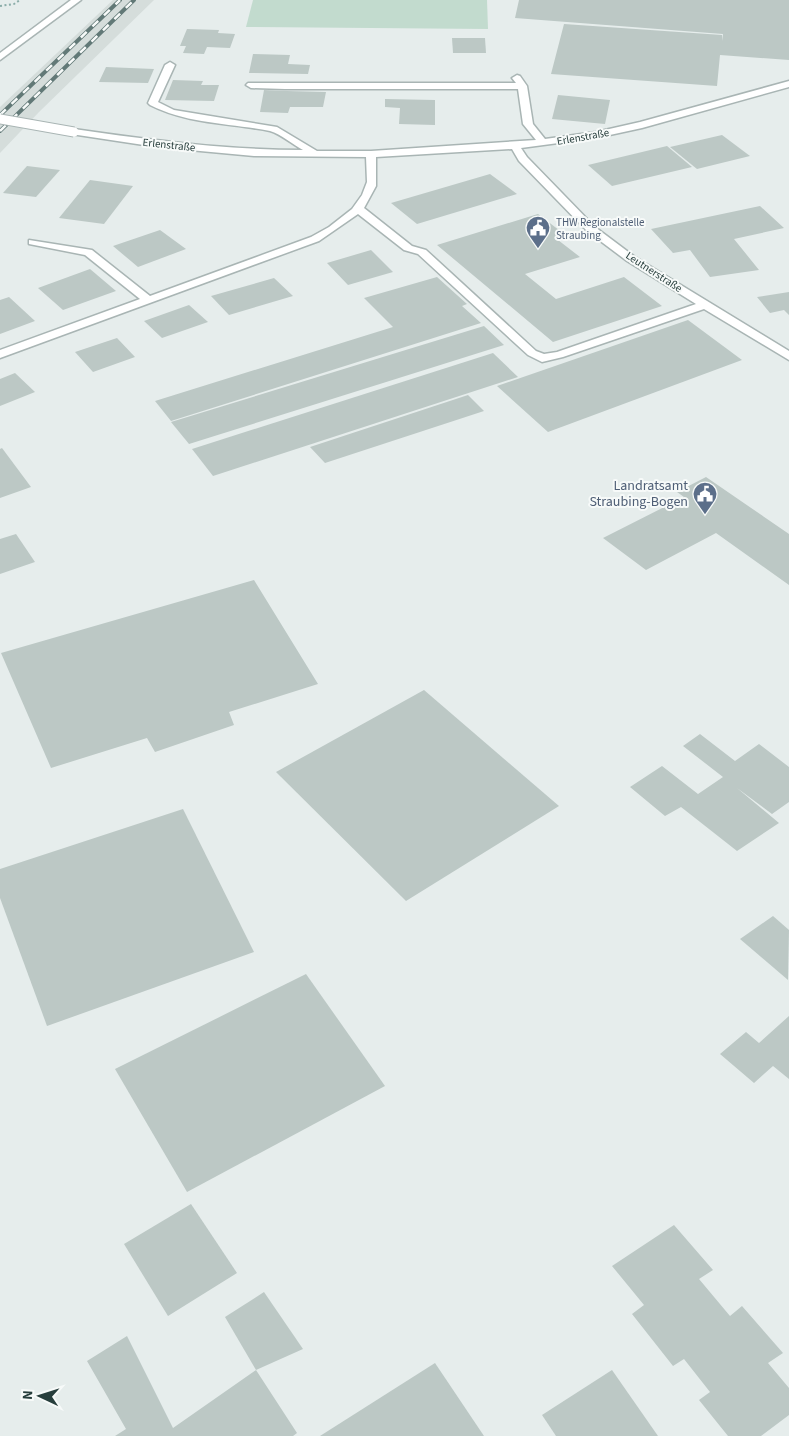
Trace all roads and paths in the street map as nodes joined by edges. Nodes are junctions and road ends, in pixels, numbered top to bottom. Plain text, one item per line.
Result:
1 (20, 0) edge
2 (77, 0) edge
3 (0, 6) edge
4 (0, 57) edge
5 (170, 65) dead end
6 (789, 84) edge
7 (251, 85) dead end
8 (0, 119) edge
9 (543, 143) junction
10 (514, 146) junction
11 (371, 154) junction
12 (316, 155) junction
13 (358, 209) junction
14 (33, 242) dead end
15 (147, 299) junction
16 (704, 304) junction
17 (0, 354) edge
18 (789, 356) edge

1 - 3 path
2 - 4 street
5 - 12 street
6 - 9 street, Erlenstraße
7 - 9 street
8 - 12 street, Erlenstraße, bridge
9 - 10 street, Erlenstraße
10 - 11 street, Erlenstraße
10 - 16 street, Leutnerstraße
11 - 12 street, Erlenstraße
11 - 13 street
13 - 15 street
13 - 16 street
14 - 15 street
15 - 17 street
16 - 18 street, Leutnerstraße

